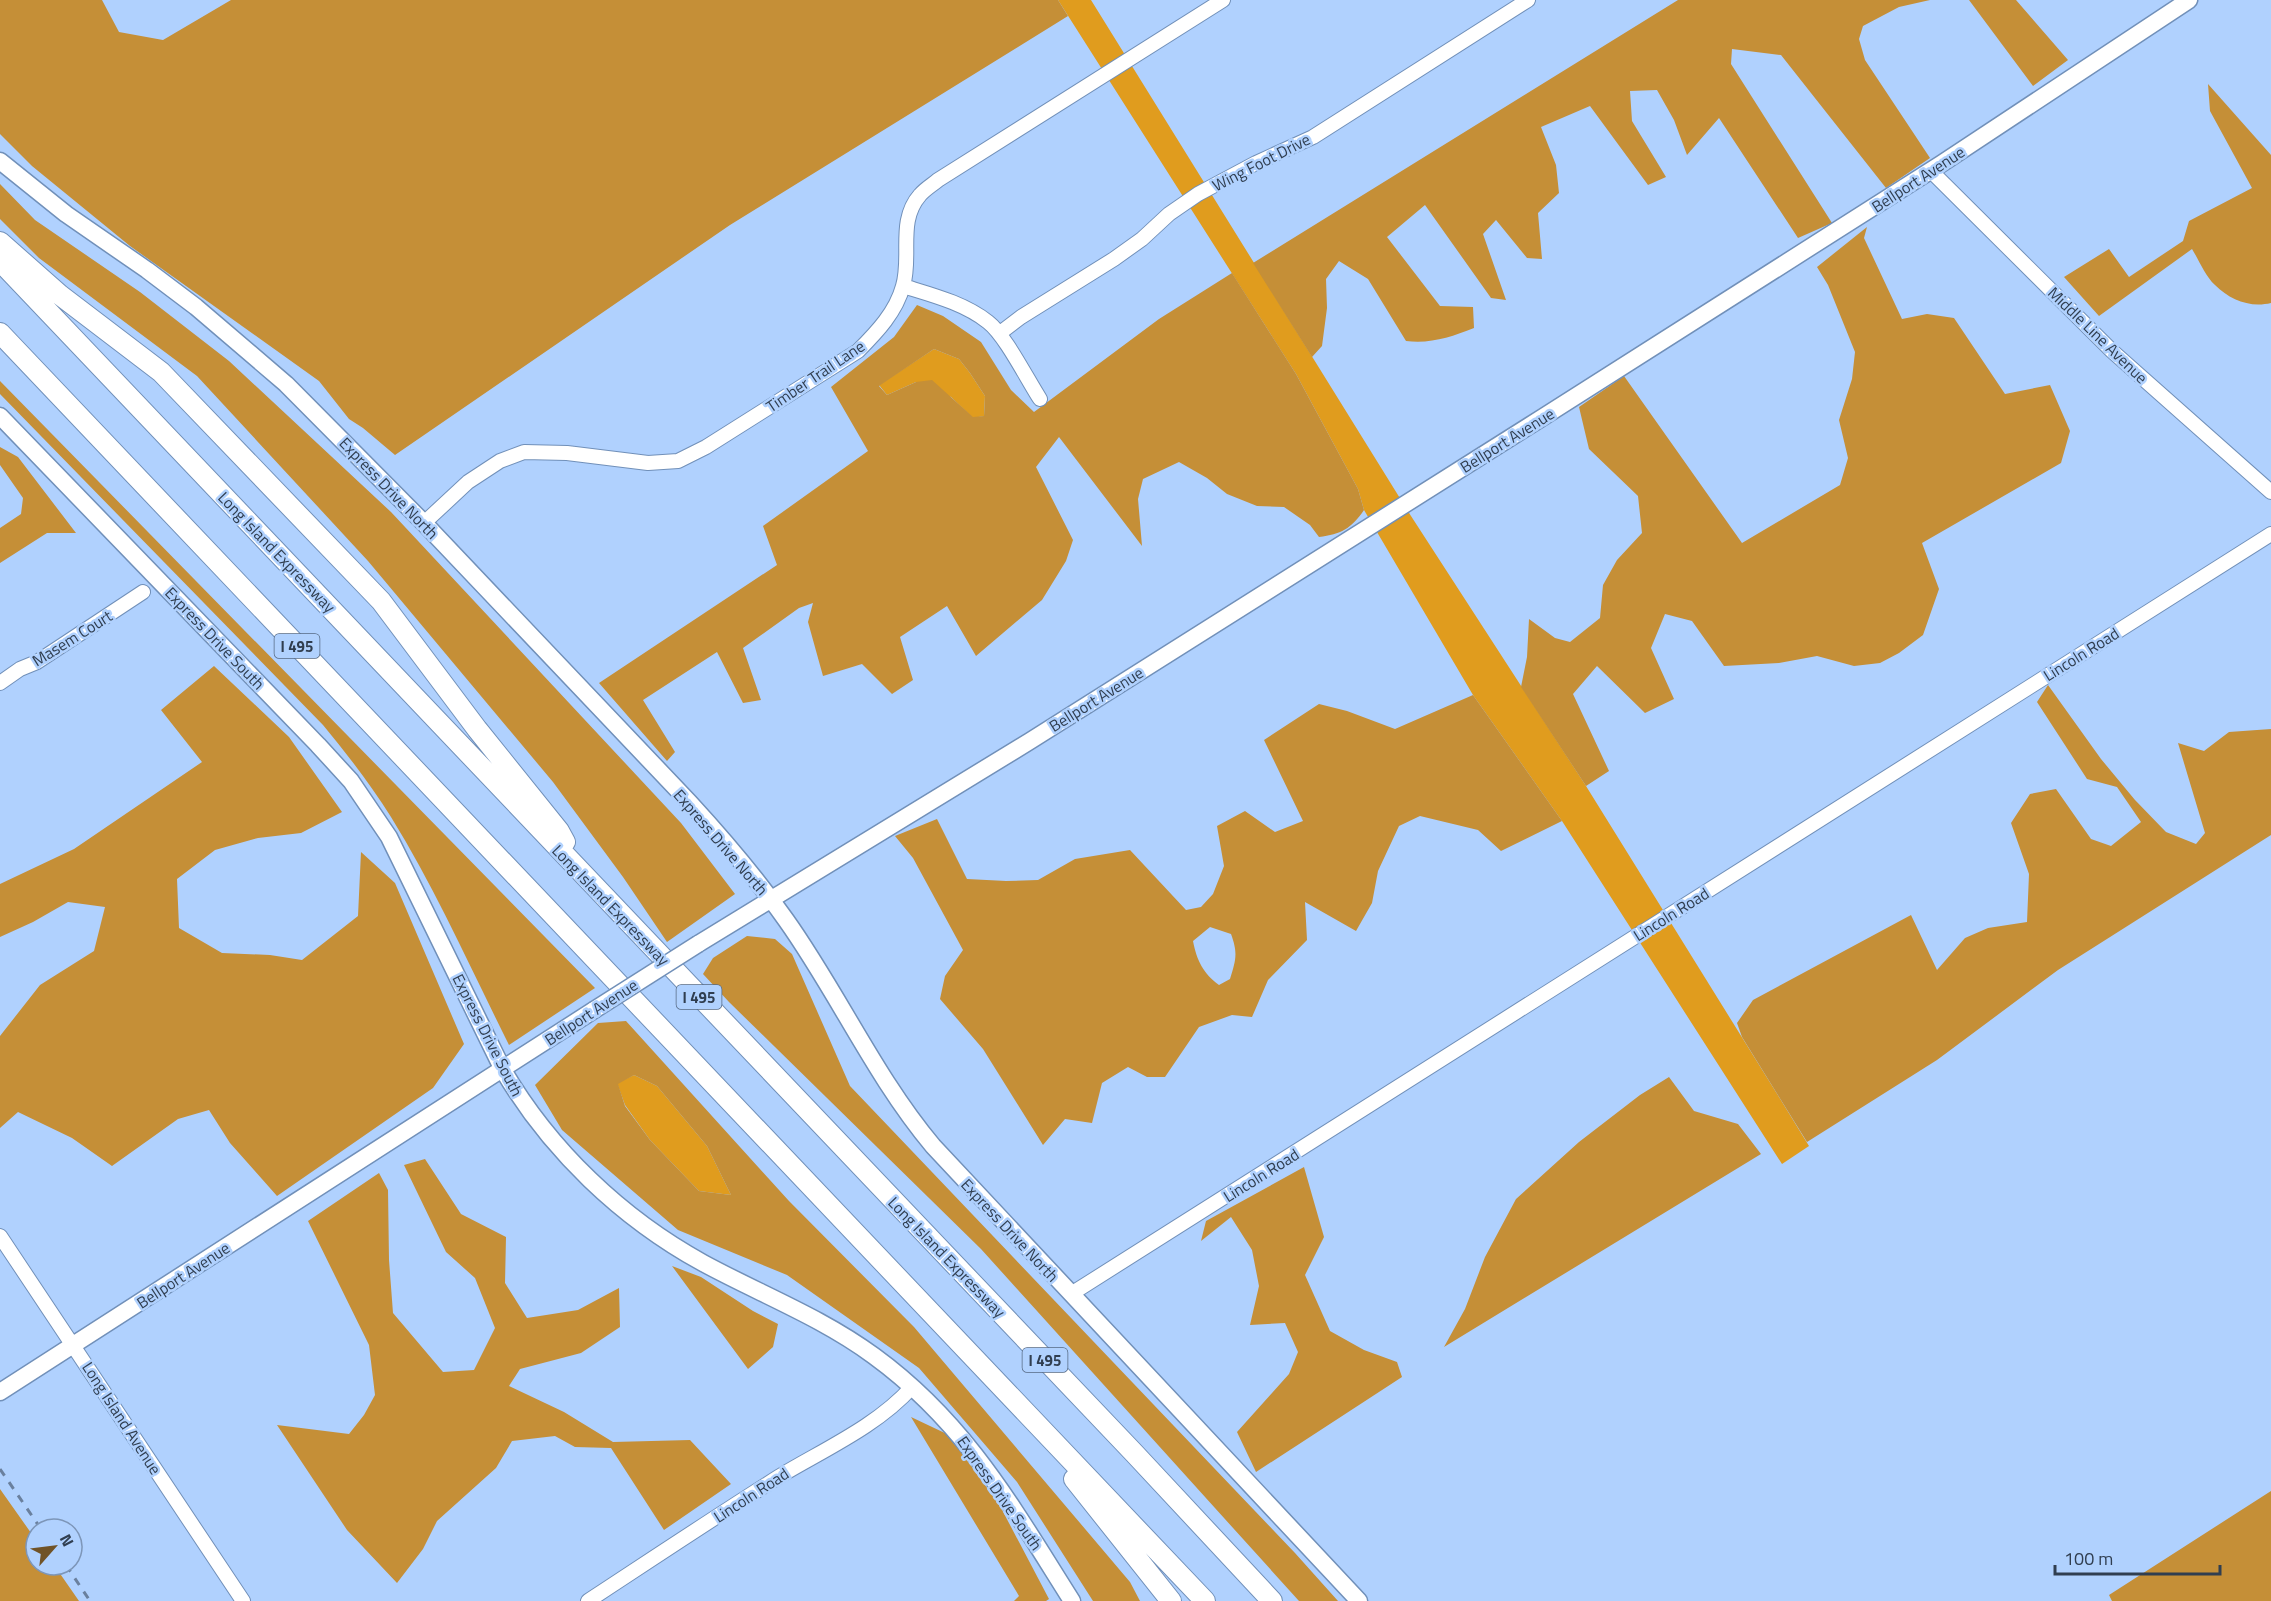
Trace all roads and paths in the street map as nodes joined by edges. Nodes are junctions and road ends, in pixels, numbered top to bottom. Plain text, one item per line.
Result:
1 (1223, 0) edge
2 (1528, 0) edge
3 (2189, 0) edge
4 (0, 161) edge
5 (1931, 171) junction
6 (0, 242) edge
7 (0, 261) edge
8 (903, 286) junction
9 (0, 333) edge
10 (1000, 333) junction
11 (1040, 399) dead end
12 (0, 416) edge
13 (2271, 492) edge
14 (424, 523) junction
15 (2271, 534) edge
16 (143, 592) dead end
17 (0, 683) edge
18 (581, 873) junction
19 (770, 899) junction
20 (502, 1070) junction
21 (0, 1236) edge
22 (1071, 1294) junction
23 (73, 1345) junction
24 (912, 1387) junction
25 (0, 1392) edge
26 (1023, 1409) junction
27 (243, 1601) edge
28 (588, 1601) edge
29 (1072, 1601) edge
30 (1172, 1601) edge
31 (1205, 1601) edge
32 (1272, 1601) edge
33 (1359, 1601) edge

1 - 8 street, Timber Trail Lane
2 - 10 street, Wing Foot Drive
3 - 5 main road, Bellport Avenue
4 - 14 main road, Express Drive North
5 - 13 street, Middle Line Avenue
5 - 19 main road, Bellport Avenue
6 - 18 highway
7 - 18 highway, Long Island Expressway / I 495
8 - 10 street
8 - 14 street, Timber Trail Lane
9 - 26 highway, I 495
10 - 11 street
12 - 20 main road, Express Drive South
14 - 19 main road, Express Drive North
15 - 22 street, Lincoln Road
16 - 17 street, Masem Court
18 - 32 highway, Long Island Expressway / I 495
19 - 20 main road, Bellport Avenue, bridge
19 - 22 main road, Express Drive North
20 - 23 main road, Bellport Avenue
20 - 24 main road, Express Drive South
21 - 23 street, Long Island Avenue
22 - 33 main road, Express Drive North
23 - 25 main road, Bellport Avenue
23 - 27 street, Long Island Avenue
24 - 28 street, Lincoln Road
24 - 29 main road, Express Drive South
26 - 30 highway
26 - 31 highway, I 495

